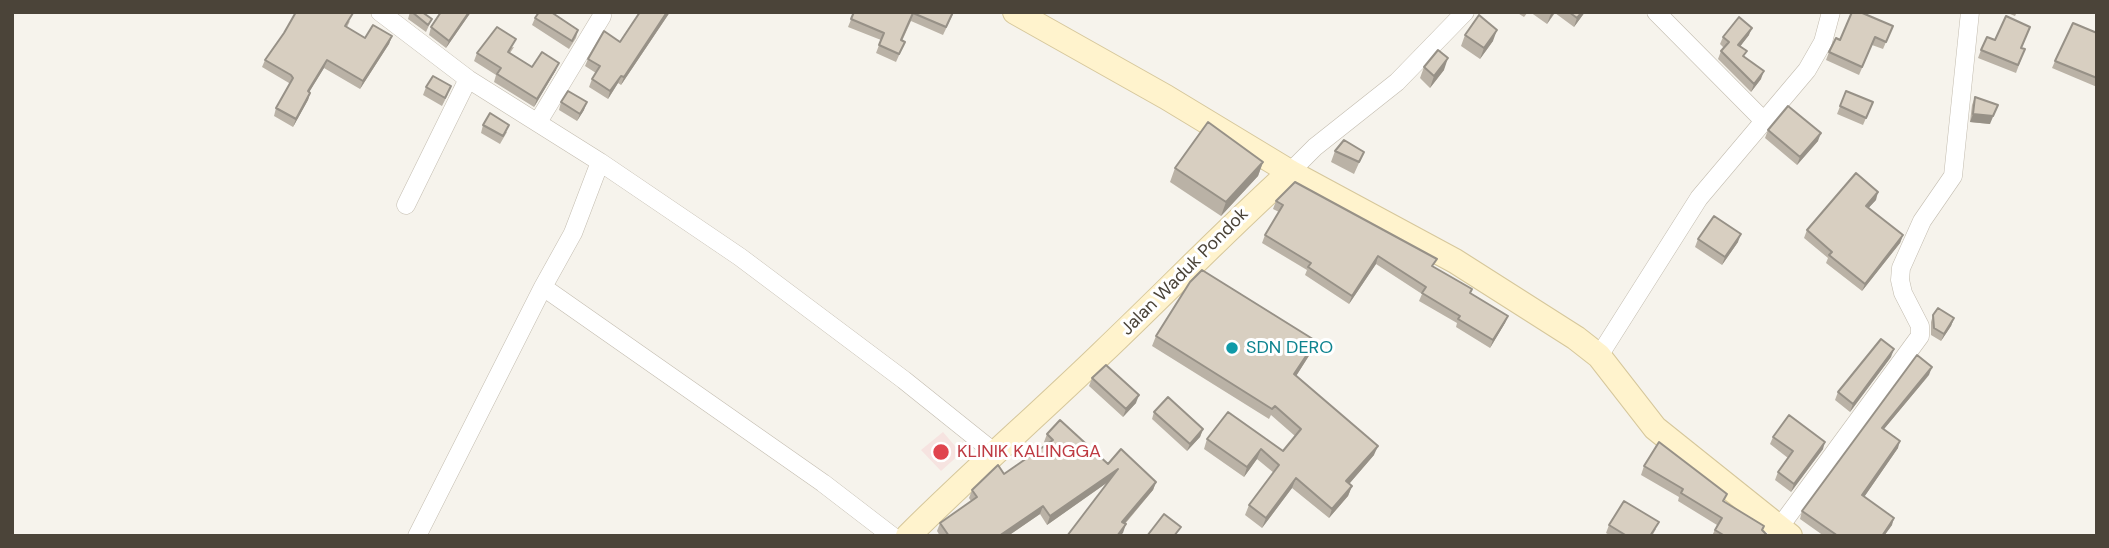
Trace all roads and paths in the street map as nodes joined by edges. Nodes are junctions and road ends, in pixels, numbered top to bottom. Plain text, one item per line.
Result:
1 (380, 12) edge
2 (1015, 12) edge
3 (1465, 12) edge
4 (1656, 12) edge
5 (1832, 12) edge
6 (1970, 12) edge
7 (603, 16) dead end
8 (468, 79) junction
9 (1763, 120) junction
10 (538, 122) junction
11 (600, 162) junction
12 (1290, 172) junction
13 (406, 205) dead end
14 (542, 287) junction
15 (1599, 356) junction
16 (995, 453) junction
17 (1781, 533) edge
18 (417, 536) edge
19 (892, 536) edge
20 (908, 536) edge

1 - 8 street
2 - 12 street
3 - 12 street, Jalan Waduk Pondok
4 - 9 street
5 - 9 street
6 - 17 street
7 - 10 street
8 - 10 street
8 - 13 street
9 - 15 street
10 - 11 street
11 - 14 street
11 - 16 street
12 - 15 street
12 - 16 street, Jalan Waduk Pondok
14 - 18 street
14 - 19 street
15 - 17 street
16 - 20 street, Jalan Waduk Pondok

